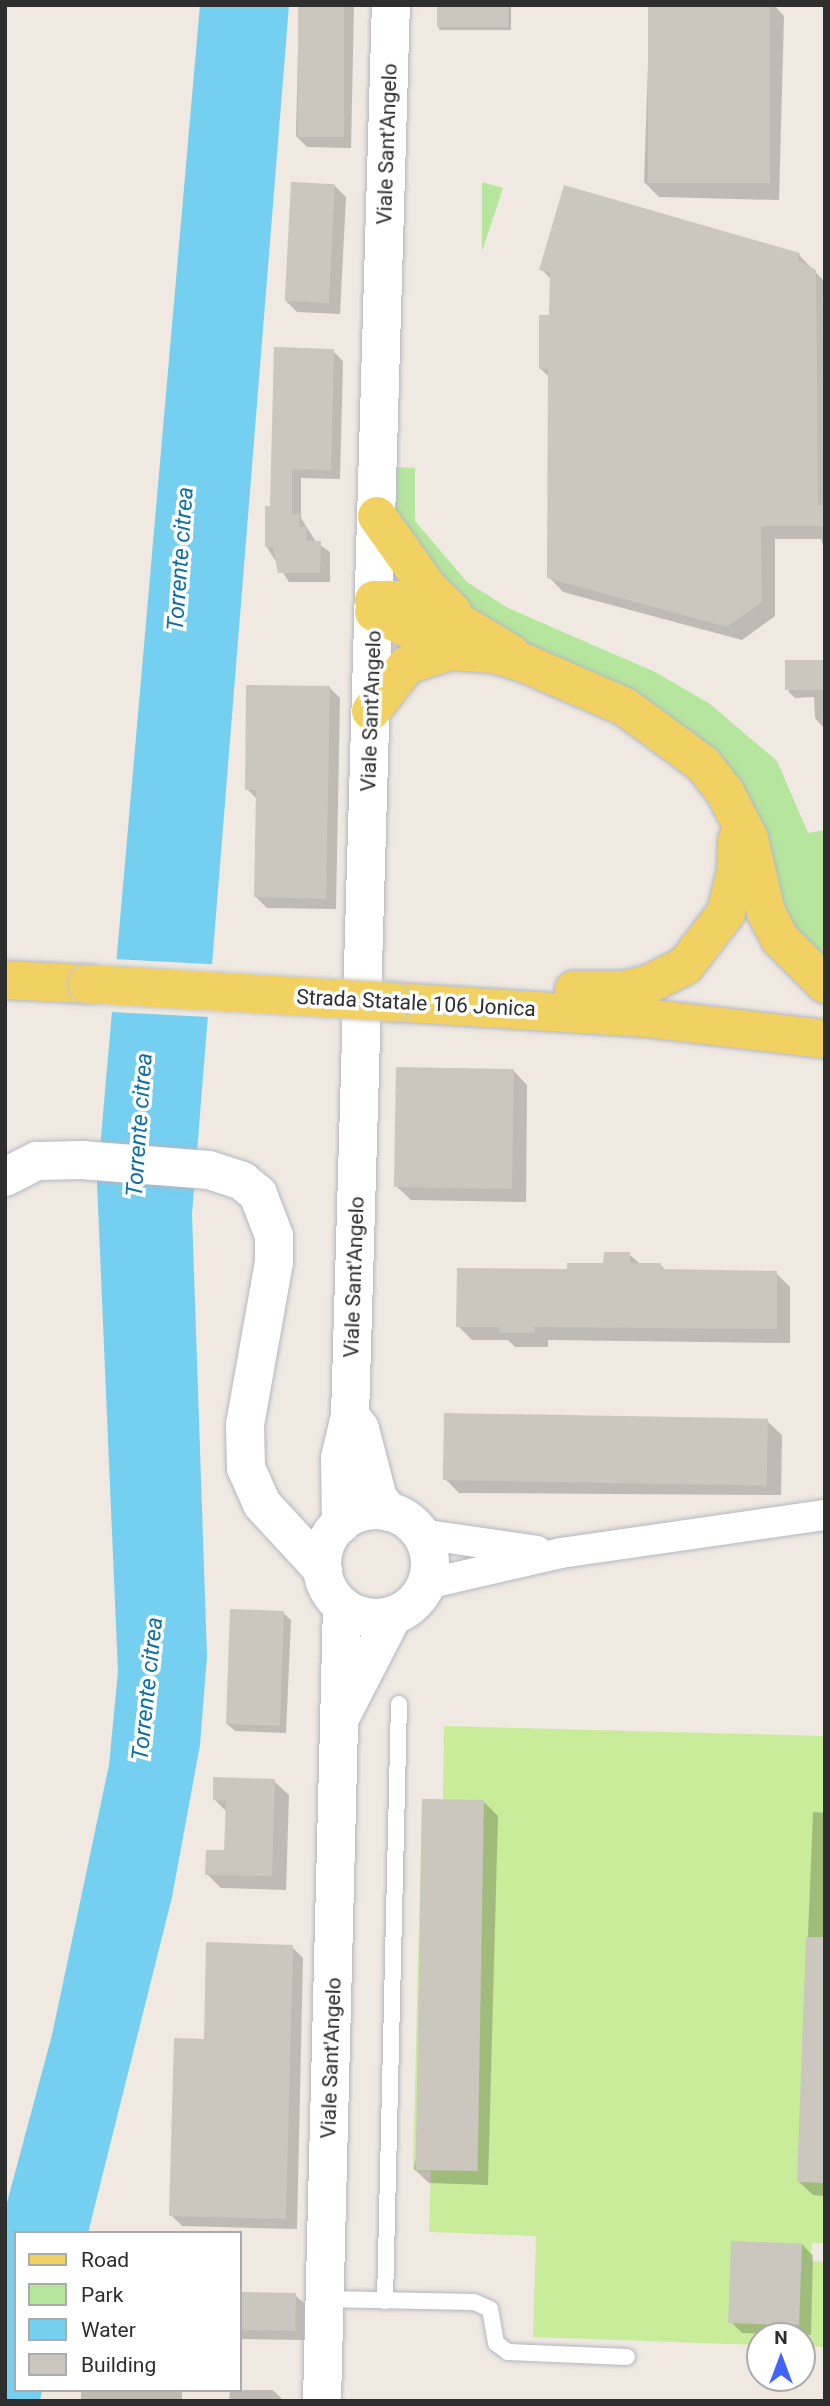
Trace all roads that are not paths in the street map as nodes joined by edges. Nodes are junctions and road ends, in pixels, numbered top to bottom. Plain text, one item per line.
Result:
1 (391, 5) edge
2 (377, 516) junction
3 (374, 606) junction
4 (469, 643) junction
5 (371, 712) junction
6 (741, 824) junction
7 (5, 980) edge
8 (825, 984) edge
9 (410, 1003) junction
10 (825, 1039) edge
11 (16, 1164) edge
12 (350, 1416) junction
13 (262, 1504) junction
14 (389, 1512) junction
15 (825, 1515) edge
16 (339, 1525) junction
17 (421, 1534) junction
18 (561, 1553) junction
19 (323, 1570) junction
20 (427, 1584) junction
21 (342, 1606) junction
22 (393, 1615) junction
23 (399, 1704) dead end
24 (341, 1716) junction
25 (325, 2299) junction
26 (385, 2301) junction
27 (627, 2357) dead end
28 (321, 2401) edge

1 - 2 main road, Viale Sant'Angelo
2 - 3 main road, Viale Sant'Angelo
2 - 4 main road
3 - 4 main road
3 - 5 main road, Viale Sant'Angelo
4 - 5 main road
4 - 6 main road
5 - 12 main road, Viale Sant'Angelo
6 - 8 main road
6 - 9 main road
7 - 9 main road, Strada Statale 106 Jonica, bridge
9 - 10 main road, Strada Statale 106 Jonica
11 - 13 main road
12 - 14 main road, Viale Sant'Angelo
12 - 16 main road, Viale Sant'Angelo
13 - 16 main road
13 - 19 main road
14 - 16 main road
14 - 17 main road
15 - 18 street
16 - 19 main road
17 - 18 street
17 - 20 main road
18 - 20 street
19 - 21 main road
20 - 22 main road
21 - 22 main road
21 - 24 main road, Viale Sant'Angelo
22 - 24 main road, Viale Sant'Angelo
23 - 26 lane
24 - 25 main road, Viale Sant'Angelo
25 - 26 lane
25 - 28 main road, Viale Sant'Angelo
26 - 27 lane

